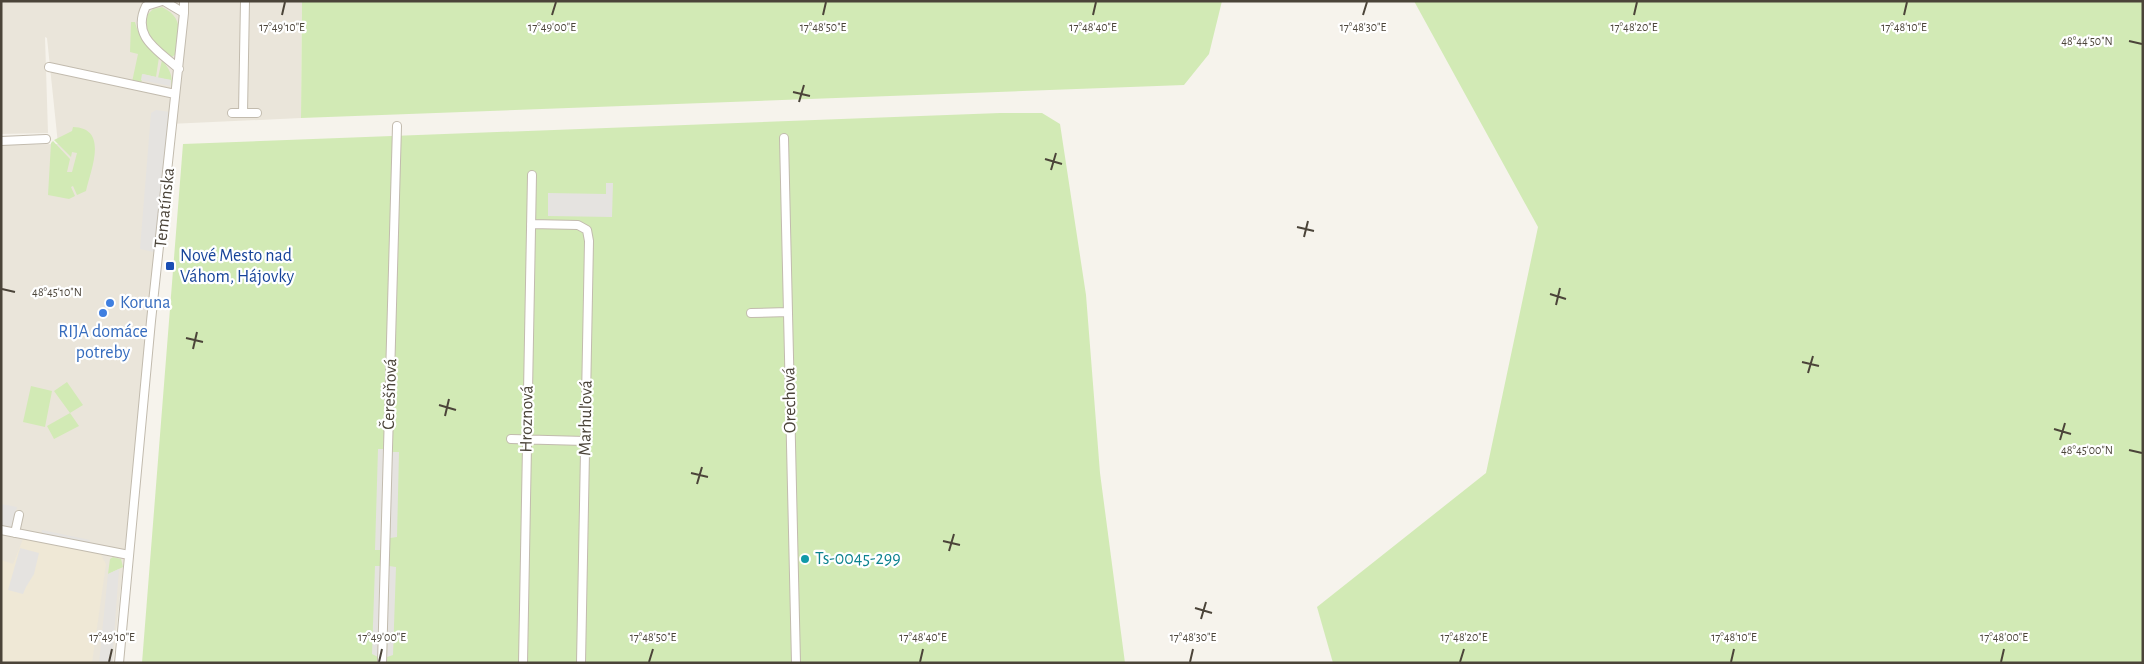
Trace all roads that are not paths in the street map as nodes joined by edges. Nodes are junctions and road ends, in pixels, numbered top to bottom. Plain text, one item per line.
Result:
1 (163, 1) edge
2 (184, 1) edge
3 (245, 1) edge
4 (184, 13) junction
5 (49, 67) dead end
6 (178, 69) junction
7 (175, 94) junction
8 (232, 113) dead end
9 (243, 113) junction
10 (257, 113) dead end
11 (397, 126) dead end
12 (784, 138) dead end
13 (46, 139) dead end
14 (1, 141) edge
15 (532, 175) dead end
16 (531, 224) junction
17 (788, 312) junction
18 (751, 313) dead end
19 (511, 439) dead end
20 (527, 440) junction
21 (585, 440) junction
22 (19, 515) dead end
23 (1, 530) edge
24 (15, 533) junction
25 (129, 556) junction
26 (119, 663) edge
27 (382, 663) edge
28 (523, 663) edge
29 (581, 663) edge
30 (796, 663) edge

1 - 4 street
1 - 6 street
2 - 4 street, Tematínska
3 - 9 street
4 - 6 street, Tematínska
5 - 7 street
6 - 7 street, Tematínska
7 - 25 street, Tematínska
8 - 9 street
9 - 10 street
11 - 27 street, Čerešňová
12 - 17 street, Orechová
13 - 14 street
15 - 16 street, Hroznová
16 - 20 street, Hroznová
16 - 21 street, Marhuľová
17 - 18 street
17 - 30 street, Orechová
19 - 20 street
20 - 21 street
20 - 28 street, Hroznová
21 - 29 street, Marhuľová
22 - 24 street
23 - 24 street
24 - 25 street
25 - 26 street, Tematínska

